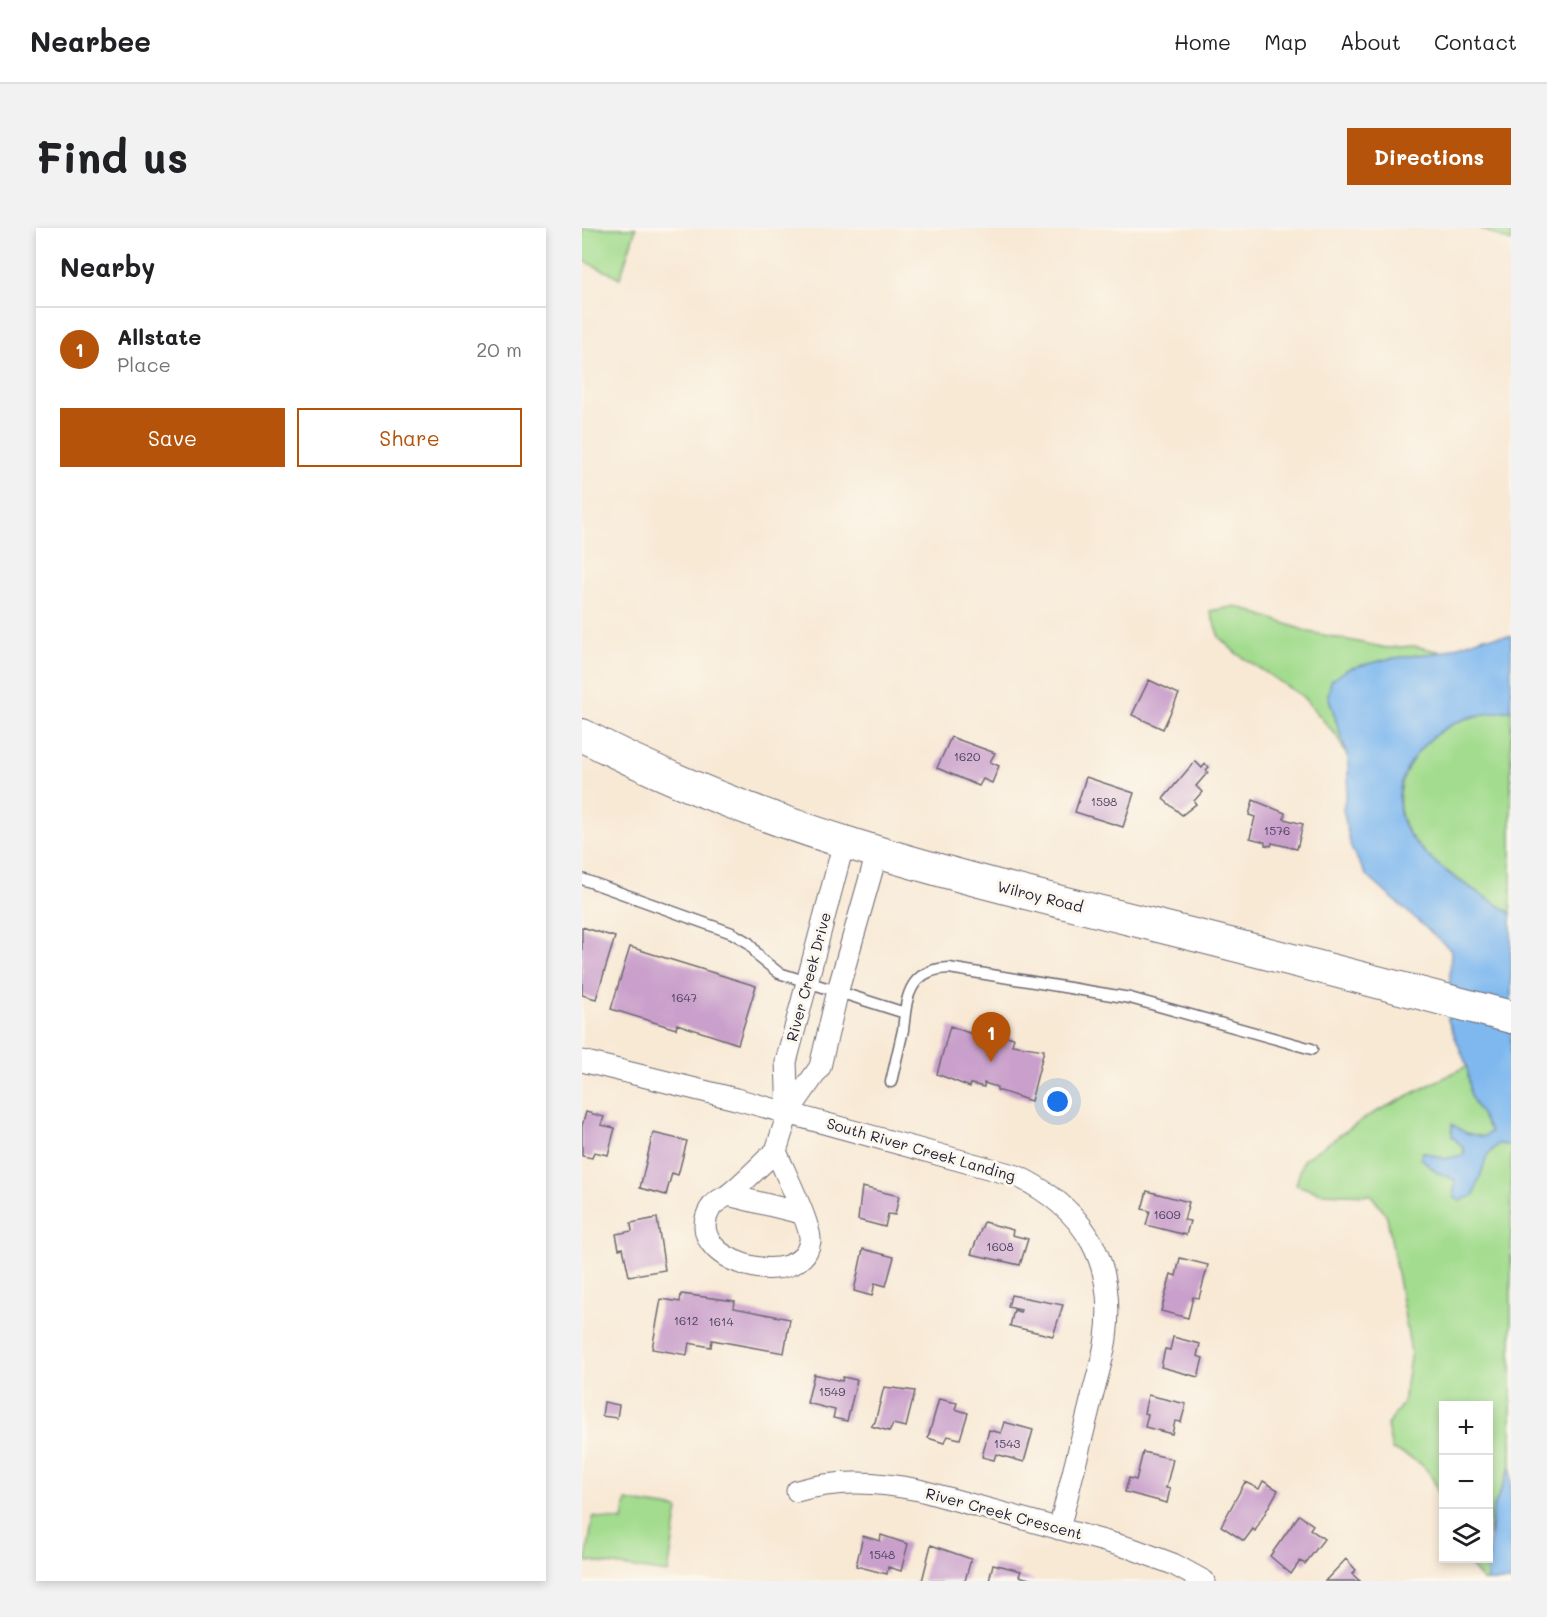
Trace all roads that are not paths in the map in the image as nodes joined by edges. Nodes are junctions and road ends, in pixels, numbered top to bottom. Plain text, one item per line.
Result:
1 (582, 735) edge
2 (844, 842) junction
3 (876, 853) junction
4 (582, 879) edge
5 (807, 982) junction
6 (838, 990) junction
7 (905, 1013) junction
8 (1511, 1017) edge
9 (1312, 1049) dead end
10 (582, 1060) edge
11 (891, 1082) dead end
12 (788, 1113) junction
13 (776, 1151) junction
14 (728, 1195) junction
15 (801, 1213) junction
16 (797, 1491) dead end
17 (1059, 1529) junction
18 (1204, 1581) edge

1 - 2 main road, Wilroy Road
2 - 3 main road, Wilroy Road
2 - 5 street, River Creek Drive
3 - 6 street, River Creek Drive
3 - 8 main road, Wilroy Road
4 - 5 lane
5 - 6 lane
5 - 12 street, River Creek Drive
6 - 7 lane
6 - 12 street, River Creek Drive
7 - 9 lane
7 - 11 lane
10 - 12 street, South River Creek Landing
12 - 13 street, River Creek Drive
12 - 17 street, South River Creek Landing
13 - 14 street
13 - 15 street
14 - 15 street
14 - 15 street
16 - 17 street, River Creek Crescent
17 - 18 street, River Creek Crescent

